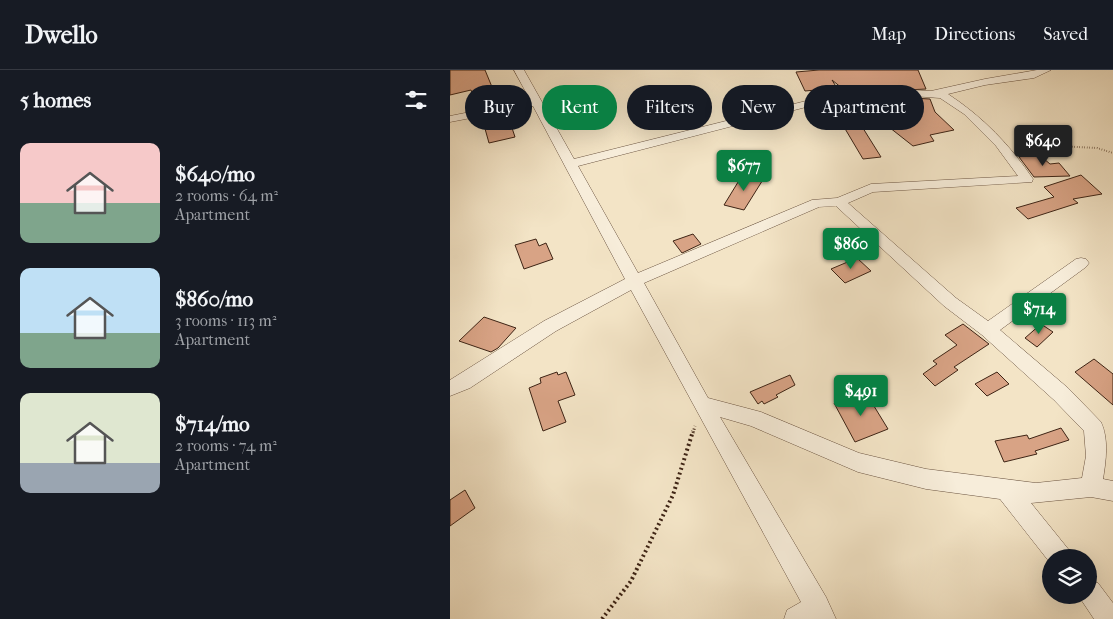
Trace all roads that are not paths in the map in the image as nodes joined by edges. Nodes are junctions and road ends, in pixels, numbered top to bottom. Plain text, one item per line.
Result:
1 (519, 70) edge
2 (1046, 70) edge
3 (932, 94) junction
4 (537, 102) junction
5 (450, 119) edge
6 (570, 164) junction
7 (839, 202) junction
8 (1081, 263) dead end
9 (634, 280) junction
10 (988, 330) junction
11 (450, 388) edge
12 (702, 404) junction
13 (1091, 487) junction
14 (1006, 489) junction
15 (1113, 490) edge
16 (1054, 549) edge
17 (1097, 602) edge
18 (812, 615) edge
19 (1110, 619) edge

1 - 4 street
2 - 3 street
3 - 6 street
3 - 7 street
4 - 5 street
4 - 6 street
6 - 9 street
7 - 9 street
7 - 10 street
8 - 10 street
9 - 11 street
9 - 12 street
10 - 13 street
12 - 14 street
12 - 18 street
13 - 14 street
13 - 15 street
14 - 16 street
17 - 19 street

